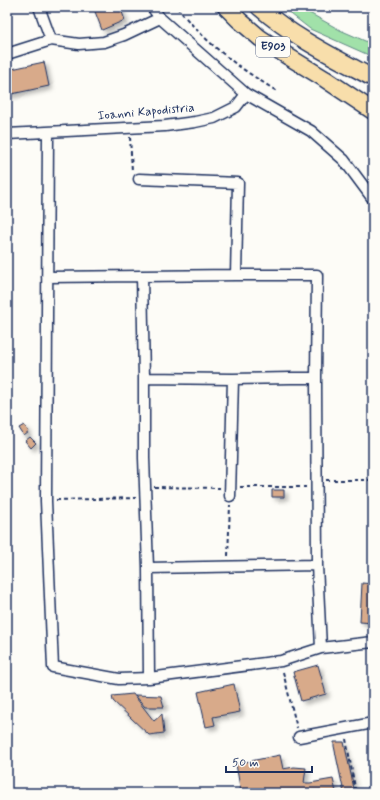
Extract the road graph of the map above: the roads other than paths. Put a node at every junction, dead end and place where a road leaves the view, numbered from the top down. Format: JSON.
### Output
{"nodes":[{"id":1,"x":39,"y":7,"type":"edge"},
{"id":2,"x":152,"y":7,"type":"edge"},
{"id":3,"x":226,"y":7,"type":"edge"},
{"id":4,"x":259,"y":7,"type":"edge"},
{"id":5,"x":160,"y":18,"type":"junction"},
{"id":6,"x":51,"y":40,"type":"junction"},
{"id":7,"x":7,"y":54,"type":"edge"},
{"id":8,"x":373,"y":78,"type":"edge"},
{"id":9,"x":325,"y":79,"type":"junction"},
{"id":10,"x":246,"y":94,"type":"junction"},
{"id":11,"x":373,"y":111,"type":"edge"},
{"id":12,"x":373,"y":118,"type":"edge"},
{"id":13,"x":48,"y":133,"type":"junction"},
{"id":14,"x":7,"y":134,"type":"edge"},
{"id":15,"x":139,"y":179,"type":"road end"},
{"id":16,"x":373,"y":199,"type":"edge"},
{"id":17,"x":236,"y":275,"type":"junction"},
{"id":18,"x":142,"y":276,"type":"junction"},
{"id":19,"x":47,"y":277,"type":"junction"},
{"id":20,"x":144,"y":378,"type":"junction"},
{"id":21,"x":316,"y":378,"type":"junction"},
{"id":22,"x":233,"y":379,"type":"junction"},
{"id":23,"x":231,"y":492,"type":"road end"},
{"id":24,"x":317,"y":565,"type":"junction"},
{"id":25,"x":148,"y":568,"type":"junction"},
{"id":26,"x":373,"y":642,"type":"edge"},
{"id":27,"x":321,"y":648,"type":"junction"},
{"id":28,"x":149,"y":678,"type":"junction"},
{"id":29,"x":373,"y":723,"type":"edge"},
{"id":30,"x":299,"y":736,"type":"road end"}],
"edges":[{"from":1,"to":6,"type":"street"},
{"from":2,"to":5,"type":"street"},
{"from":3,"to":9,"type":"main road","number":"E903"},
{"from":4,"to":8,"type":"main road","number":"E903"},
{"from":5,"to":6,"type":"street"},
{"from":5,"to":10,"type":"street"},
{"from":6,"to":7,"type":"street"},
{"from":9,"to":11,"type":"main road","number":"E903"},
{"from":9,"to":12,"type":"main road"},
{"from":10,"to":13,"type":"street","name":"Ioanni Kapodistria"},
{"from":10,"to":16,"type":"street"},
{"from":13,"to":14,"type":"street","name":"Ioanni Kapodistria"},
{"from":13,"to":19,"type":"street"},
{"from":15,"to":17,"type":"street"},
{"from":17,"to":18,"type":"street"},
{"from":17,"to":21,"type":"street"},
{"from":18,"to":19,"type":"street"},
{"from":18,"to":20,"type":"street"},
{"from":19,"to":28,"type":"street"},
{"from":20,"to":22,"type":"street"},
{"from":20,"to":25,"type":"street"},
{"from":21,"to":22,"type":"street"},
{"from":21,"to":24,"type":"street"},
{"from":22,"to":23,"type":"street"},
{"from":24,"to":25,"type":"street"},
{"from":24,"to":27,"type":"street"},
{"from":25,"to":28,"type":"street"},
{"from":26,"to":27,"type":"street"},
{"from":27,"to":28,"type":"street"},
{"from":29,"to":30,"type":"street"}]}
